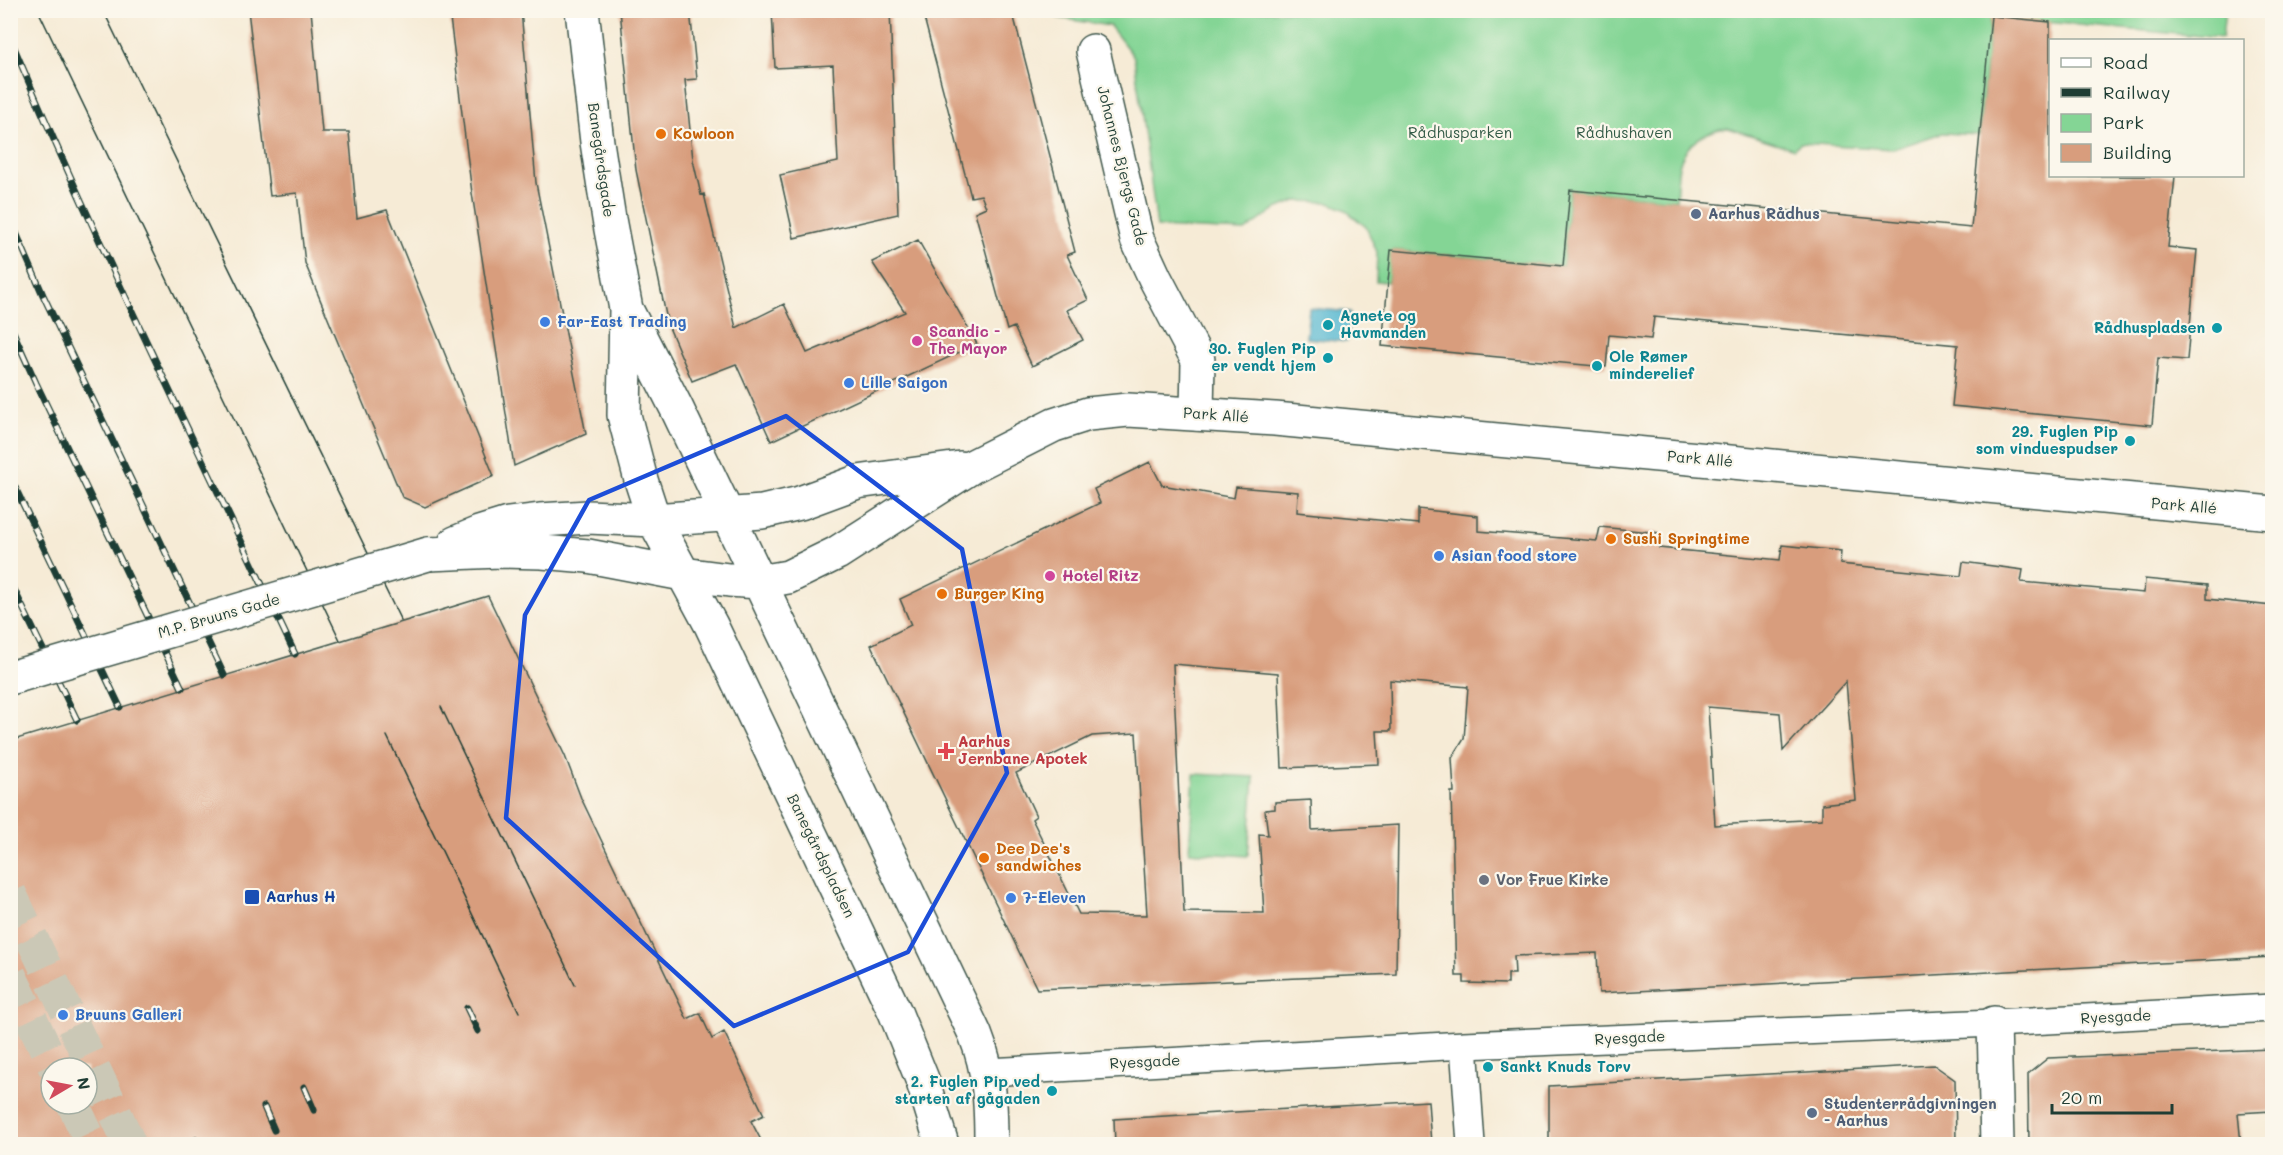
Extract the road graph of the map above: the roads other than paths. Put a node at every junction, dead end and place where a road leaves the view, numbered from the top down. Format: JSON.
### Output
{"nodes":[{"id":1,"x":582,"y":10,"type":"edge"},
{"id":2,"x":1093,"y":51,"type":"dead end"},
{"id":3,"x":626,"y":309,"type":"junction"},
{"id":4,"x":1197,"y":414,"type":"junction"},
{"id":5,"x":971,"y":466,"type":"junction"},
{"id":6,"x":2272,"y":513,"type":"edge"},
{"id":7,"x":727,"y":516,"type":"junction"},
{"id":8,"x":654,"y":520,"type":"junction"},
{"id":9,"x":428,"y":554,"type":"junction"},
{"id":10,"x":683,"y":574,"type":"junction"},
{"id":11,"x":759,"y":582,"type":"junction"},
{"id":12,"x":10,"y":678,"type":"edge"},
{"id":13,"x":2272,"y":1008,"type":"edge"},
{"id":14,"x":1994,"y":1023,"type":"junction"},
{"id":15,"x":1464,"y":1045,"type":"junction"},
{"id":16,"x":988,"y":1072,"type":"junction"},
{"id":17,"x":942,"y":1144,"type":"edge"},
{"id":18,"x":991,"y":1144,"type":"edge"},
{"id":19,"x":1471,"y":1144,"type":"edge"},
{"id":20,"x":1997,"y":1144,"type":"edge"}],
"edges":[{"from":1,"to":3,"type":"street","name":"Banegårdsgade"},
{"from":2,"to":4,"type":"street","name":"Johannes Bjergs Gade"},
{"from":3,"to":7,"type":"street","name":"Banegårdsgade"},
{"from":3,"to":8,"type":"street","name":"Banegårdsgade"},
{"from":4,"to":5,"type":"street","name":"Park Allé"},
{"from":4,"to":6,"type":"street","name":"Park Allé"},
{"from":5,"to":7,"type":"street"},
{"from":5,"to":11,"type":"street"},
{"from":7,"to":8,"type":"street"},
{"from":7,"to":11,"type":"street"},
{"from":8,"to":9,"type":"street"},
{"from":8,"to":10,"type":"street","name":"Banegårdspladsen"},
{"from":9,"to":10,"type":"street"},
{"from":9,"to":12,"type":"street","name":"M.P. Bruuns Gade","bridge":true},
{"from":10,"to":11,"type":"street"},
{"from":10,"to":17,"type":"street","name":"Banegårdspladsen"},
{"from":11,"to":16,"type":"street"},
{"from":13,"to":14,"type":"street","name":"Ryesgade"},
{"from":14,"to":15,"type":"street","name":"Ryesgade"},
{"from":14,"to":20,"type":"street"},
{"from":15,"to":16,"type":"street","name":"Ryesgade"},
{"from":15,"to":19,"type":"street"},
{"from":16,"to":18,"type":"street"}]}
